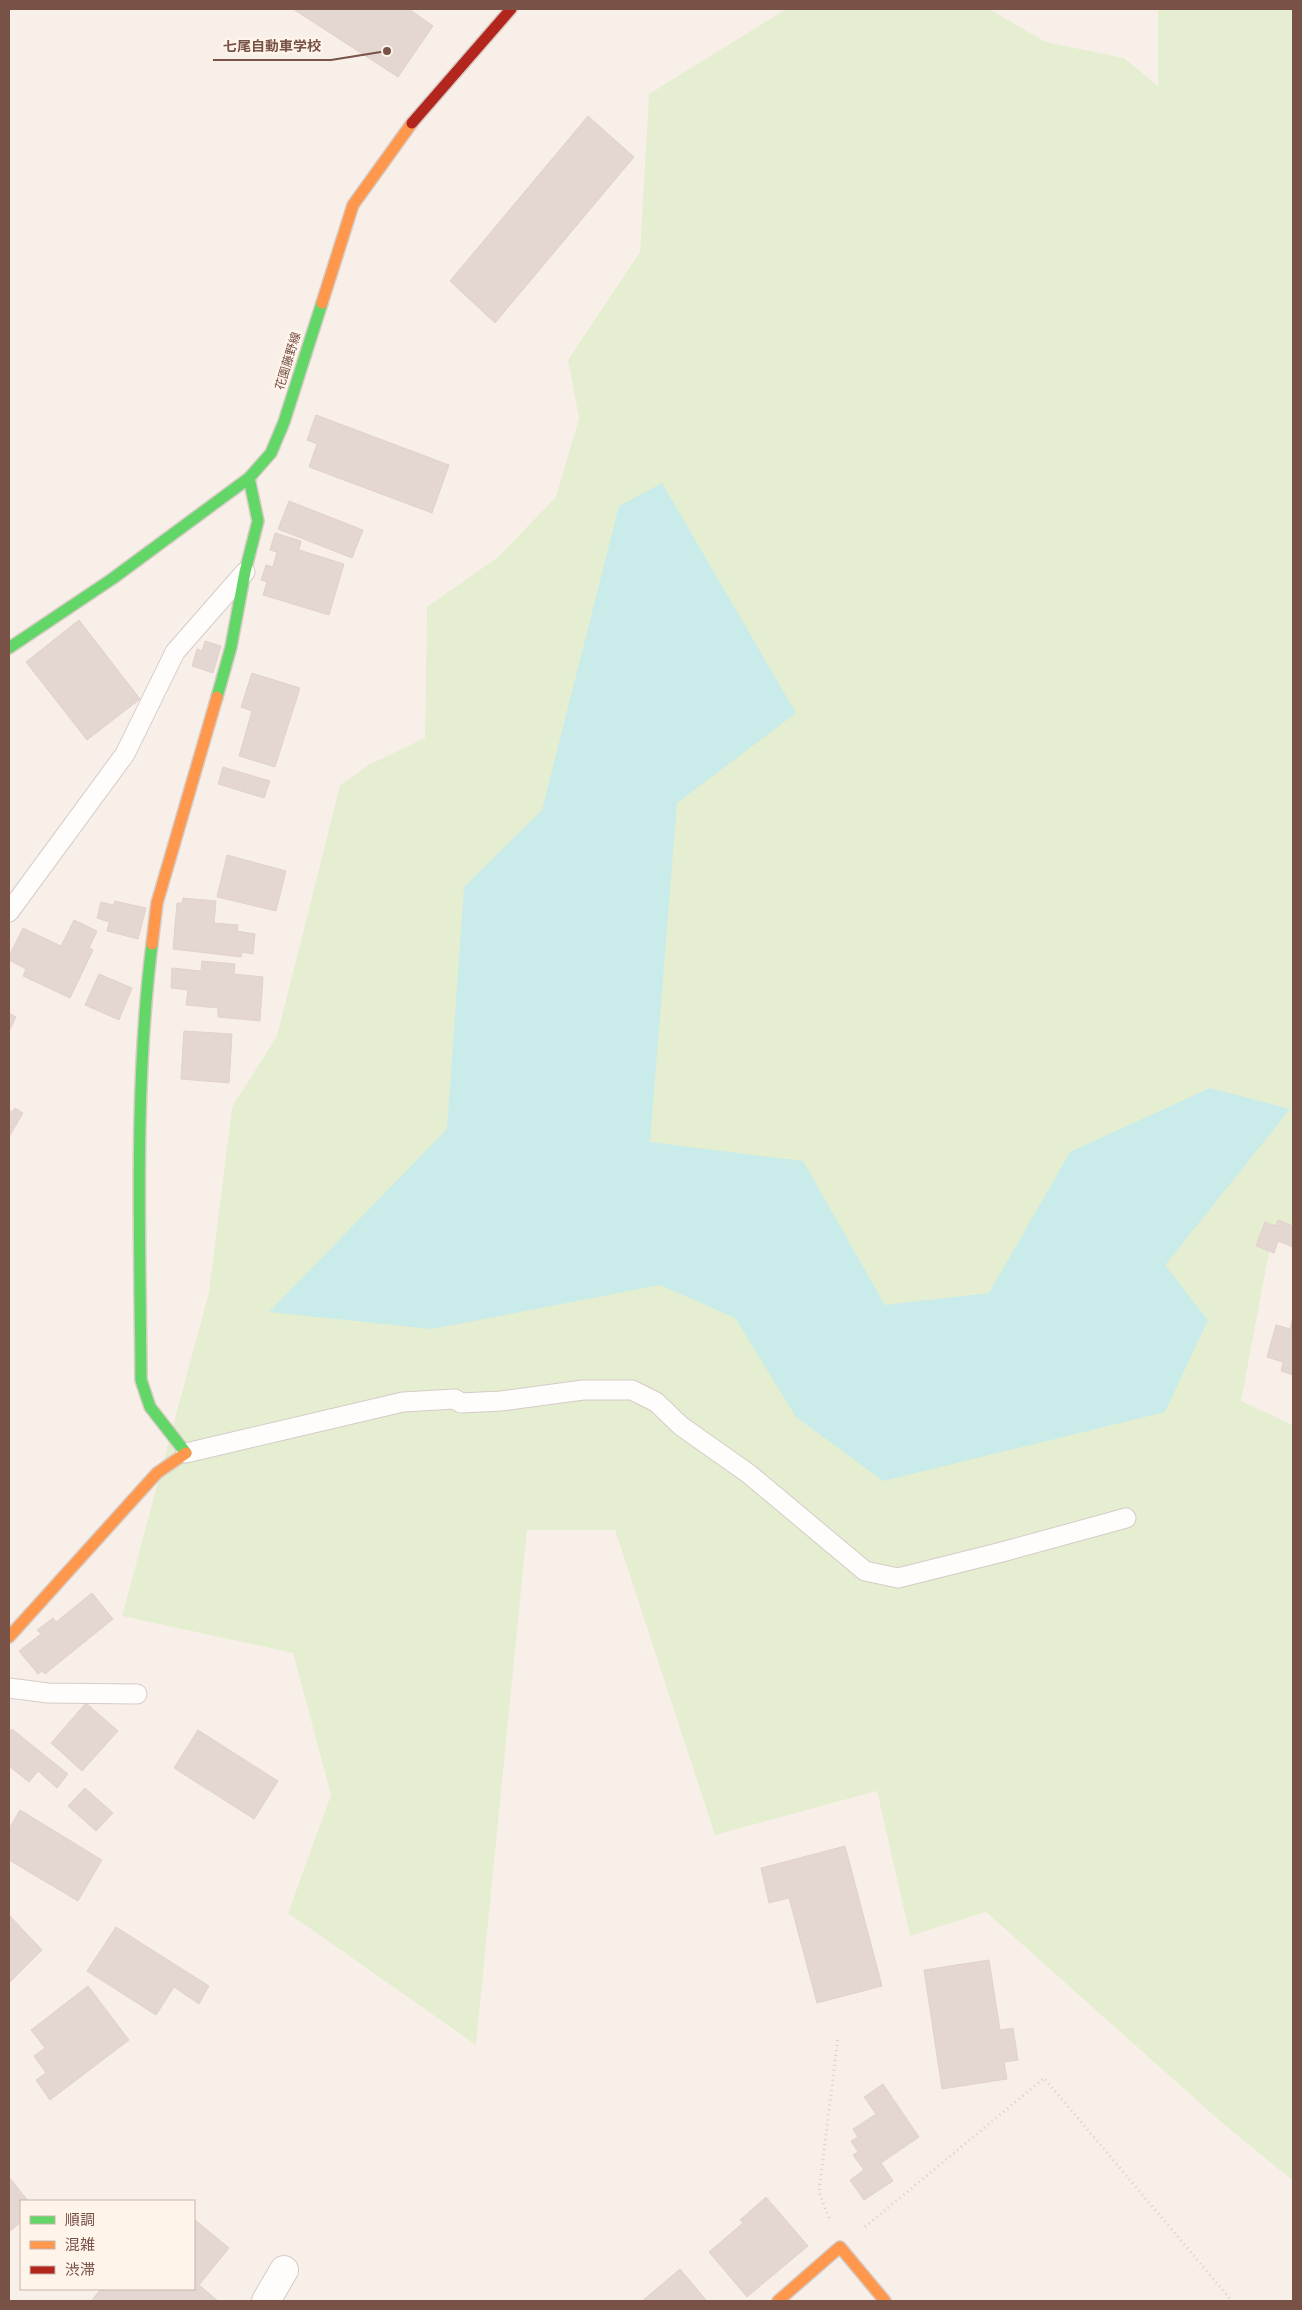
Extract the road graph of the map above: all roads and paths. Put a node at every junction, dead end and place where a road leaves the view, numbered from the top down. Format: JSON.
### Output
{"nodes":[{"id":1,"x":511,"y":9,"type":"edge"},
{"id":2,"x":250,"y":478,"type":"junction"},
{"id":3,"x":245,"y":572,"type":"junction"},
{"id":4,"x":9,"y":648,"type":"edge"},
{"id":5,"x":9,"y":912,"type":"edge"},
{"id":6,"x":186,"y":1453,"type":"junction"},
{"id":7,"x":1126,"y":1518,"type":"dead end"},
{"id":8,"x":9,"y":1637,"type":"edge"},
{"id":9,"x":9,"y":1688,"type":"edge"},
{"id":10,"x":136,"y":1694,"type":"dead end"},
{"id":11,"x":838,"y":2037,"type":"dead end"},
{"id":12,"x":840,"y":2248,"type":"junction"},
{"id":13,"x":284,"y":2270,"type":"dead end"},
{"id":14,"x":266,"y":2301,"type":"edge"},
{"id":15,"x":778,"y":2301,"type":"edge"},
{"id":16,"x":885,"y":2301,"type":"edge"},
{"id":17,"x":1232,"y":2301,"type":"edge"}],
"edges":[{"from":1,"to":2,"type":"street","name":"花園藤野線"},
{"from":2,"to":3,"type":"street"},
{"from":2,"to":4,"type":"street","name":"花園藤野線"},
{"from":3,"to":5,"type":"lane"},
{"from":3,"to":6,"type":"street"},
{"from":6,"to":7,"type":"lane"},
{"from":6,"to":8,"type":"street"},
{"from":9,"to":10,"type":"lane"},
{"from":11,"to":12,"type":"path"},
{"from":12,"to":15,"type":"street"},
{"from":12,"to":16,"type":"street"},
{"from":12,"to":17,"type":"path"},
{"from":13,"to":14,"type":"street"}]}
